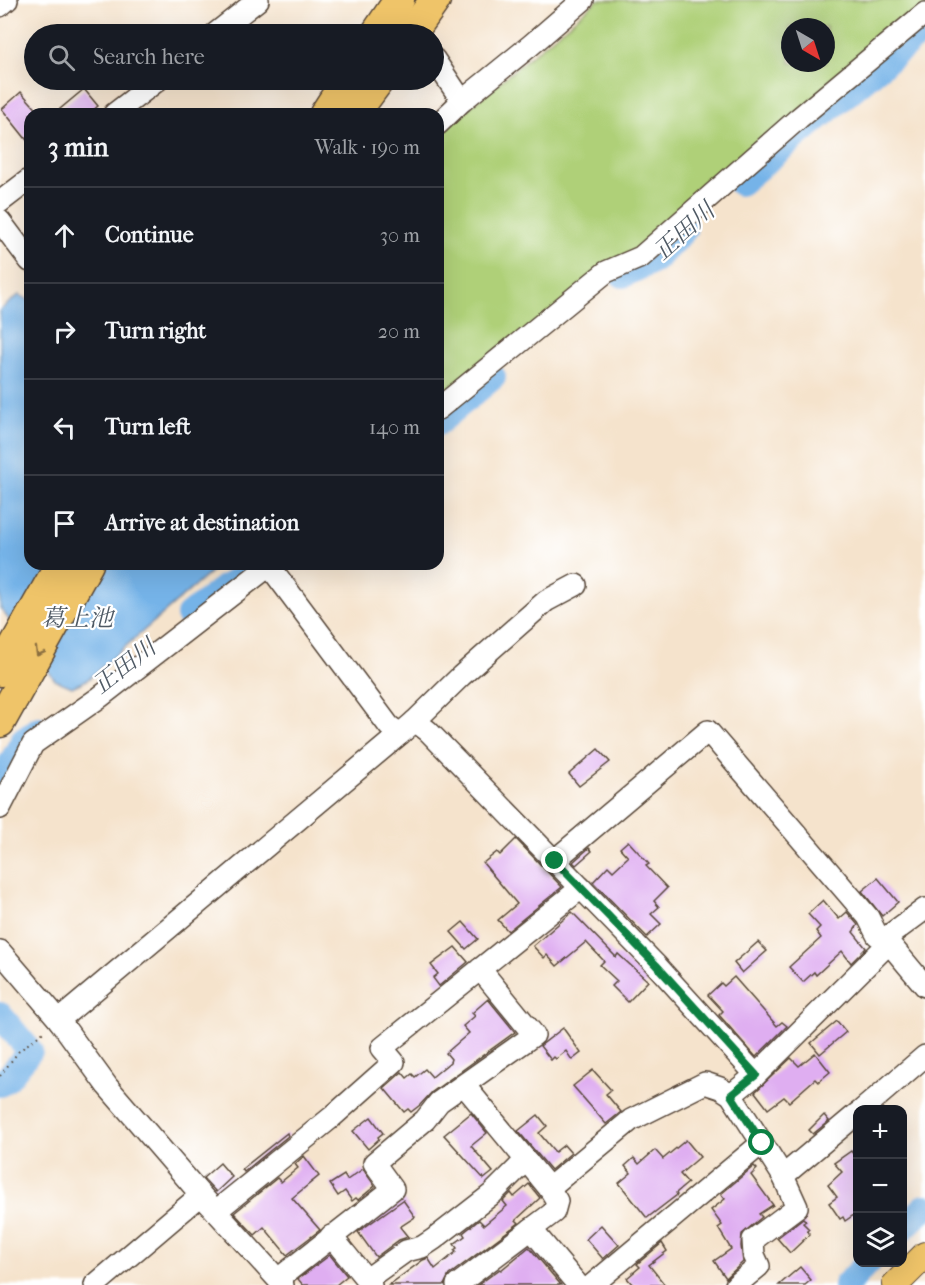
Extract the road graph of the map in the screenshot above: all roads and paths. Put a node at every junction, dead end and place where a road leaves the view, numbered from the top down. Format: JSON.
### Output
{"nodes":[{"id":1,"x":7,"y":0,"type":"edge"},
{"id":2,"x":258,"y":0,"type":"edge"},
{"id":3,"x":374,"y":0,"type":"edge"},
{"id":4,"x":399,"y":0,"type":"edge"},
{"id":5,"x":424,"y":0,"type":"edge"},
{"id":6,"x":435,"y":0,"type":"edge"},
{"id":7,"x":584,"y":0,"type":"edge"},
{"id":8,"x":0,"y":6,"type":"edge"},
{"id":9,"x":925,"y":13,"type":"edge"},
{"id":10,"x":228,"y":24,"type":"edge"},
{"id":11,"x":362,"y":24,"type":"edge"},
{"id":12,"x":383,"y":24,"type":"edge"},
{"id":13,"x":408,"y":24,"type":"edge"},
{"id":14,"x":418,"y":24,"type":"edge"},
{"id":15,"x":444,"y":74,"type":"edge"},
{"id":16,"x":145,"y":90,"type":"edge"},
{"id":17,"x":329,"y":90,"type":"edge"},
{"id":18,"x":341,"y":90,"type":"edge"},
{"id":19,"x":366,"y":90,"type":"edge"},
{"id":20,"x":371,"y":90,"type":"edge"},
{"id":21,"x":462,"y":100,"type":"junction"},
{"id":22,"x":122,"y":108,"type":"edge"},
{"id":23,"x":320,"y":108,"type":"edge"},
{"id":24,"x":329,"y":108,"type":"edge"},
{"id":25,"x":356,"y":108,"type":"edge"},
{"id":26,"x":357,"y":108,"type":"edge"},
{"id":27,"x":444,"y":118,"type":"edge"},
{"id":28,"x":24,"y":184,"type":"edge"},
{"id":29,"x":0,"y":202,"type":"edge"},
{"id":30,"x":0,"y":221,"type":"edge"},
{"id":31,"x":24,"y":253,"type":"edge"},
{"id":32,"x":444,"y":403,"type":"edge"},
{"id":33,"x":58,"y":570,"type":"edge"},
{"id":34,"x":85,"y":570,"type":"edge"},
{"id":35,"x":264,"y":570,"type":"edge"},
{"id":36,"x":273,"y":570,"type":"edge"},
{"id":37,"x":576,"y":585,"type":"dead end"},
{"id":38,"x":0,"y":671,"type":"edge"},
{"id":39,"x":7,"y":710,"type":"edge"},
{"id":40,"x":408,"y":728,"type":"junction"},
{"id":41,"x":0,"y":808,"type":"edge"},
{"id":42,"x":555,"y":861,"type":"junction"},
{"id":43,"x":580,"y":888,"type":"junction"},
{"id":44,"x":925,"y":909,"type":"edge"},
{"id":45,"x":886,"y":942,"type":"junction"},
{"id":46,"x":0,"y":951,"type":"edge"},
{"id":47,"x":480,"y":969,"type":"junction"},
{"id":48,"x":925,"y":986,"type":"edge"},
{"id":49,"x":59,"y":1020,"type":"junction"},
{"id":50,"x":925,"y":1056,"type":"edge"},
{"id":51,"x":756,"y":1075,"type":"junction"},
{"id":52,"x":0,"y":1076,"type":"edge"},
{"id":53,"x":464,"y":1085,"type":"junction"},
{"id":54,"x":731,"y":1095,"type":"junction"},
{"id":55,"x":868,"y":1105,"type":"edge"},
{"id":56,"x":853,"y":1117,"type":"edge"},
{"id":57,"x":762,"y":1143,"type":"junction"},
{"id":58,"x":525,"y":1161,"type":"junction"},
{"id":59,"x":783,"y":1176,"type":"junction"},
{"id":60,"x":549,"y":1188,"type":"junction"},
{"id":61,"x":201,"y":1195,"type":"junction"},
{"id":62,"x":216,"y":1211,"type":"junction"},
{"id":63,"x":531,"y":1229,"type":"junction"},
{"id":64,"x":331,"y":1236,"type":"junction"},
{"id":65,"x":925,"y":1256,"type":"edge"},
{"id":66,"x":280,"y":1282,"type":"edge"},
{"id":67,"x":369,"y":1282,"type":"edge"},
{"id":68,"x":94,"y":1285,"type":"edge"},
{"id":69,"x":457,"y":1285,"type":"edge"},
{"id":70,"x":578,"y":1285,"type":"edge"},
{"id":71,"x":592,"y":1285,"type":"edge"},
{"id":72,"x":736,"y":1285,"type":"edge"},
{"id":73,"x":895,"y":1285,"type":"edge"}],
"edges":[{"from":1,"to":8,"type":"street"},
{"from":2,"to":10,"type":"street"},
{"from":3,"to":11,"type":"highway"},
{"from":4,"to":12,"type":"highway"},
{"from":5,"to":13,"type":"highway"},
{"from":6,"to":14,"type":"highway"},
{"from":7,"to":21,"type":"street"},
{"from":9,"to":32,"type":"street"},
{"from":15,"to":21,"type":"street"},
{"from":16,"to":22,"type":"street"},
{"from":17,"to":23,"type":"highway"},
{"from":18,"to":24,"type":"highway"},
{"from":19,"to":25,"type":"highway"},
{"from":20,"to":26,"type":"highway"},
{"from":21,"to":27,"type":"street"},
{"from":28,"to":29,"type":"street"},
{"from":30,"to":31,"type":"street"},
{"from":33,"to":38,"type":"highway"},
{"from":34,"to":39,"type":"highway","one_way":true},
{"from":35,"to":41,"type":"street"},
{"from":36,"to":40,"type":"street"},
{"from":37,"to":40,"type":"street"},
{"from":40,"to":42,"type":"street"},
{"from":40,"to":49,"type":"street"},
{"from":42,"to":43,"type":"street"},
{"from":42,"to":45,"type":"street"},
{"from":43,"to":47,"type":"street"},
{"from":43,"to":51,"type":"street"},
{"from":44,"to":45,"type":"street"},
{"from":45,"to":48,"type":"street"},
{"from":45,"to":51,"type":"street"},
{"from":46,"to":49,"type":"street"},
{"from":47,"to":53,"type":"street"},
{"from":47,"to":62,"type":"street"},
{"from":49,"to":52,"type":"path"},
{"from":49,"to":61,"type":"street"},
{"from":50,"to":55,"type":"street"},
{"from":51,"to":54,"type":"street"},
{"from":53,"to":58,"type":"street"},
{"from":53,"to":64,"type":"street"},
{"from":54,"to":57,"type":"street"},
{"from":54,"to":60,"type":"street"},
{"from":56,"to":59,"type":"street"},
{"from":57,"to":59,"type":"street"},
{"from":57,"to":71,"type":"street"},
{"from":58,"to":60,"type":"street"},
{"from":58,"to":67,"type":"street"},
{"from":59,"to":72,"type":"street"},
{"from":60,"to":63,"type":"street"},
{"from":61,"to":62,"type":"street"},
{"from":61,"to":68,"type":"street"},
{"from":62,"to":66,"type":"street"},
{"from":63,"to":69,"type":"street"},
{"from":63,"to":70,"type":"street"},
{"from":64,"to":66,"type":"street"},
{"from":64,"to":67,"type":"street"},
{"from":65,"to":73,"type":"main road"}]}
